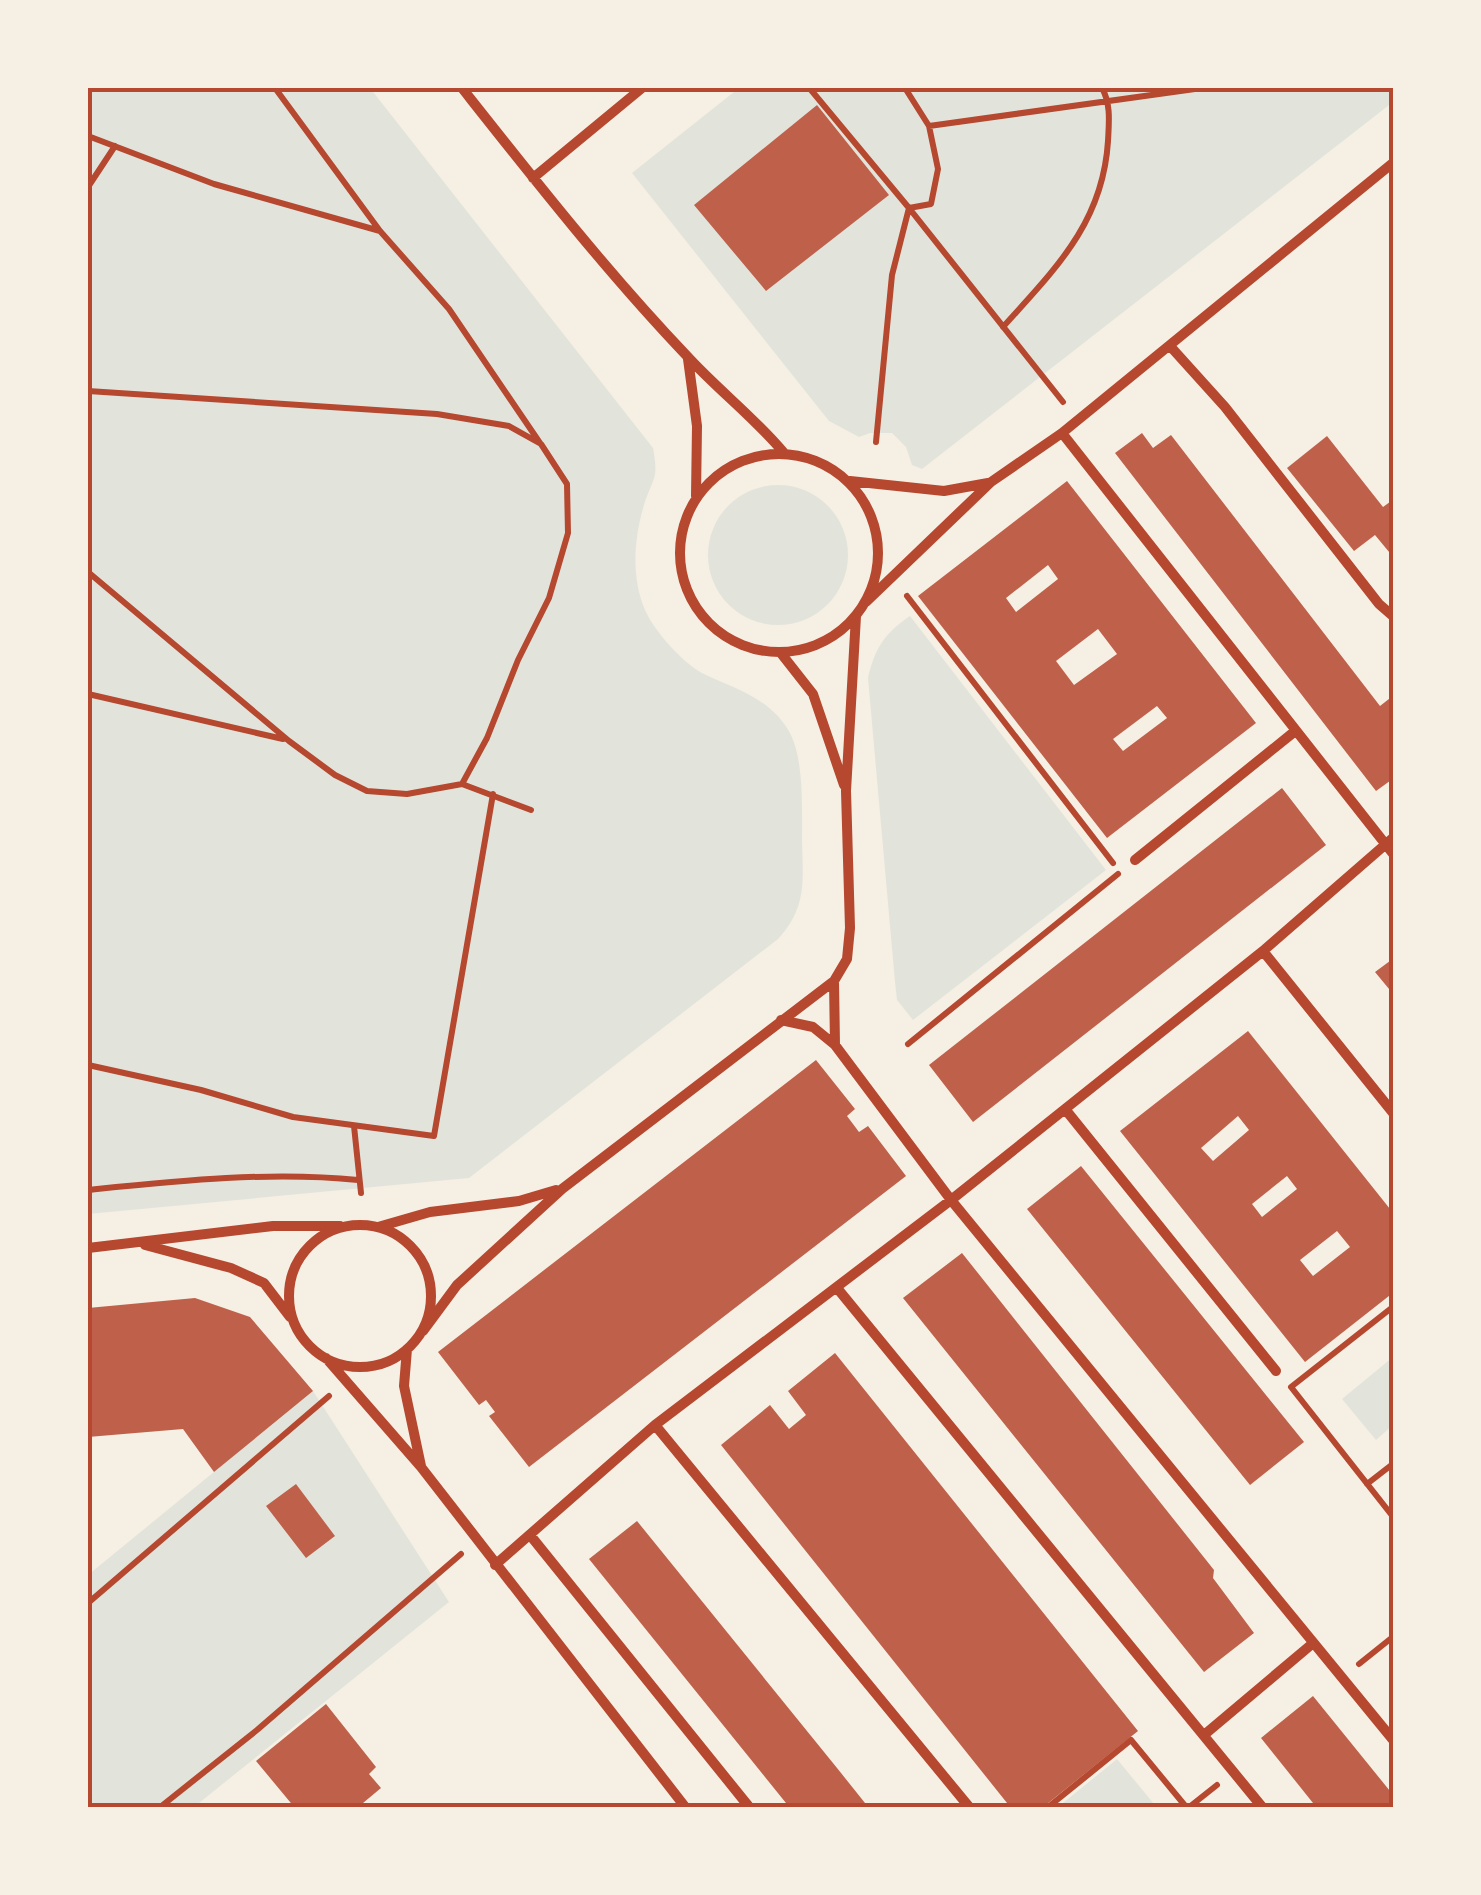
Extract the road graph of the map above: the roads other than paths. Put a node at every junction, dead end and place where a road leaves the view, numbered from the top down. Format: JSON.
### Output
{"nodes":[{"id":1,"x":462,"y":88,"type":"edge"},
{"id":2,"x":642,"y":88,"type":"edge"},
{"id":3,"x":1394,"y":162,"type":"edge"},
{"id":4,"x":533,"y":178,"type":"junction"},
{"id":5,"x":1170,"y":346,"type":"junction"},
{"id":6,"x":688,"y":358,"type":"junction"},
{"id":7,"x":1062,"y":433,"type":"junction"},
{"id":8,"x":784,"y":453,"type":"junction"},
{"id":9,"x":850,"y":480,"type":"junction"},
{"id":10,"x":991,"y":482,"type":"junction"},
{"id":11,"x":696,"y":496,"type":"junction"},
{"id":12,"x":866,"y":602,"type":"junction"},
{"id":13,"x":856,"y":616,"type":"junction"},
{"id":14,"x":1394,"y":617,"type":"edge"},
{"id":15,"x":780,"y":652,"type":"junction"},
{"id":16,"x":1294,"y":732,"type":"junction"},
{"id":17,"x":846,"y":791,"type":"junction"},
{"id":18,"x":1389,"y":841,"type":"edge"},
{"id":19,"x":1394,"y":855,"type":"edge"},
{"id":20,"x":1134,"y":860,"type":"dead end"},
{"id":21,"x":1263,"y":951,"type":"junction"},
{"id":22,"x":834,"y":982,"type":"junction"},
{"id":23,"x":781,"y":1020,"type":"junction"},
{"id":24,"x":836,"y":1045,"type":"junction"},
{"id":25,"x":1066,"y":1109,"type":"junction"},
{"id":26,"x":1394,"y":1114,"type":"edge"},
{"id":27,"x":562,"y":1189,"type":"junction"},
{"id":28,"x":952,"y":1200,"type":"junction"},
{"id":29,"x":344,"y":1226,"type":"junction"},
{"id":30,"x":378,"y":1227,"type":"junction"},
{"id":31,"x":139,"y":1244,"type":"junction"},
{"id":32,"x":88,"y":1248,"type":"edge"},
{"id":33,"x":836,"y":1288,"type":"junction"},
{"id":34,"x":294,"y":1321,"type":"junction"},
{"id":35,"x":423,"y":1331,"type":"junction"},
{"id":36,"x":407,"y":1349,"type":"junction"},
{"id":37,"x":326,"y":1358,"type":"junction"},
{"id":38,"x":1276,"y":1371,"type":"dead end"},
{"id":39,"x":656,"y":1426,"type":"junction"},
{"id":40,"x":421,"y":1467,"type":"junction"},
{"id":41,"x":530,"y":1534,"type":"junction"},
{"id":42,"x":495,"y":1565,"type":"junction"},
{"id":43,"x":1312,"y":1644,"type":"junction"},
{"id":44,"x":1204,"y":1735,"type":"junction"},
{"id":45,"x":1394,"y":1741,"type":"edge"},
{"id":46,"x":686,"y":1808,"type":"edge"},
{"id":47,"x":750,"y":1808,"type":"edge"},
{"id":48,"x":970,"y":1808,"type":"edge"},
{"id":49,"x":1263,"y":1808,"type":"edge"}],
"edges":[{"from":1,"to":4,"type":"street"},
{"from":2,"to":4,"type":"street"},
{"from":3,"to":5,"type":"street"},
{"from":4,"to":6,"type":"street"},
{"from":5,"to":7,"type":"street"},
{"from":5,"to":14,"type":"street"},
{"from":6,"to":8,"type":"street"},
{"from":6,"to":11,"type":"street"},
{"from":7,"to":10,"type":"street"},
{"from":7,"to":16,"type":"street"},
{"from":8,"to":9,"type":"street"},
{"from":8,"to":11,"type":"street"},
{"from":9,"to":10,"type":"street"},
{"from":9,"to":12,"type":"street"},
{"from":10,"to":12,"type":"street"},
{"from":11,"to":15,"type":"street"},
{"from":12,"to":13,"type":"street"},
{"from":13,"to":15,"type":"street"},
{"from":13,"to":17,"type":"street"},
{"from":15,"to":17,"type":"street"},
{"from":16,"to":18,"type":"street"},
{"from":16,"to":20,"type":"street"},
{"from":17,"to":22,"type":"street"},
{"from":18,"to":19,"type":"street"},
{"from":18,"to":21,"type":"street"},
{"from":21,"to":25,"type":"street"},
{"from":21,"to":26,"type":"street"},
{"from":22,"to":23,"type":"street"},
{"from":22,"to":24,"type":"street"},
{"from":23,"to":24,"type":"street"},
{"from":23,"to":27,"type":"street"},
{"from":24,"to":28,"type":"street"},
{"from":25,"to":28,"type":"street"},
{"from":25,"to":38,"type":"street"},
{"from":27,"to":30,"type":"street"},
{"from":27,"to":35,"type":"street"},
{"from":28,"to":33,"type":"street"},
{"from":28,"to":43,"type":"street"},
{"from":29,"to":30,"type":"street"},
{"from":29,"to":31,"type":"street"},
{"from":29,"to":34,"type":"street"},
{"from":30,"to":35,"type":"street"},
{"from":31,"to":32,"type":"street"},
{"from":31,"to":34,"type":"street"},
{"from":33,"to":39,"type":"street"},
{"from":33,"to":44,"type":"street"},
{"from":34,"to":37,"type":"street"},
{"from":35,"to":36,"type":"street"},
{"from":36,"to":37,"type":"street"},
{"from":36,"to":40,"type":"street"},
{"from":37,"to":40,"type":"street"},
{"from":39,"to":41,"type":"street"},
{"from":39,"to":48,"type":"street"},
{"from":40,"to":42,"type":"street"},
{"from":41,"to":42,"type":"street"},
{"from":41,"to":47,"type":"street"},
{"from":42,"to":46,"type":"street"},
{"from":43,"to":44,"type":"street"},
{"from":43,"to":45,"type":"street"},
{"from":44,"to":49,"type":"street"}]}
